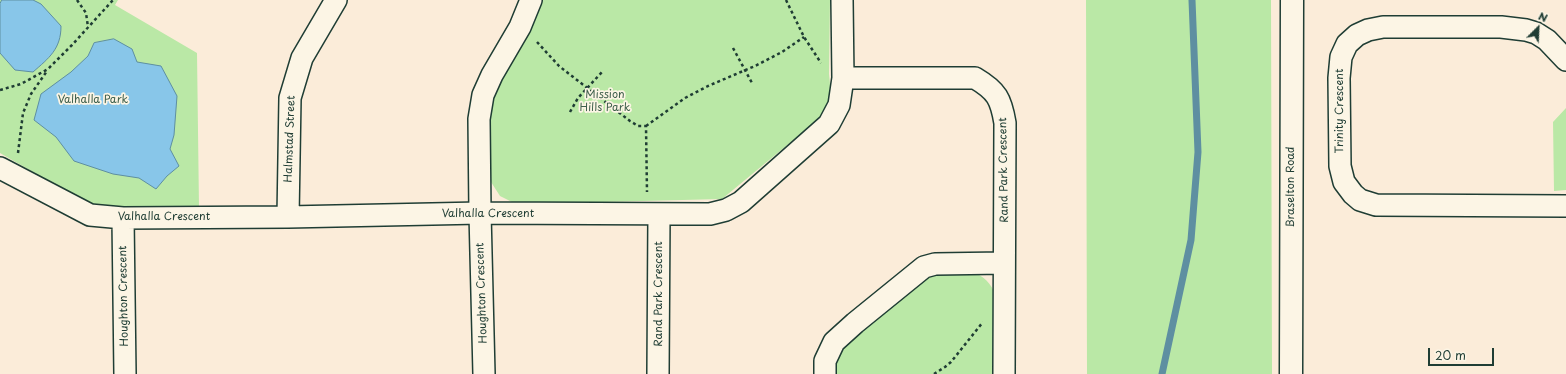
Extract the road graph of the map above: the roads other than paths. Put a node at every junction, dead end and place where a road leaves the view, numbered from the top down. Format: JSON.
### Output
{"nodes":[{"id":1,"x":336,"y":0,"type":"edge"},
{"id":2,"x":531,"y":0,"type":"edge"},
{"id":3,"x":842,"y":0,"type":"edge"},
{"id":4,"x":1292,"y":0,"type":"edge"},
{"id":5,"x":1566,"y":60,"type":"edge"},
{"id":6,"x":842,"y":78,"type":"junction"},
{"id":7,"x":3,"y":177,"type":"edge"},
{"id":8,"x":1566,"y":206,"type":"edge"},
{"id":9,"x":480,"y":213,"type":"junction"},
{"id":10,"x":654,"y":214,"type":"junction"},
{"id":11,"x":288,"y":217,"type":"junction"},
{"id":12,"x":123,"y":218,"type":"junction"},
{"id":13,"x":1004,"y":263,"type":"junction"},
{"id":14,"x":125,"y":374,"type":"edge"},
{"id":15,"x":484,"y":374,"type":"edge"},
{"id":16,"x":658,"y":374,"type":"edge"},
{"id":17,"x":825,"y":374,"type":"edge"},
{"id":18,"x":1004,"y":374,"type":"edge"},
{"id":19,"x":1291,"y":374,"type":"edge"}],
"edges":[{"from":1,"to":11,"type":"street","name":"Halmstad Street"},
{"from":2,"to":9,"type":"street","name":"Houghton Crescent"},
{"from":3,"to":6,"type":"street","name":"Valhalla Crescent"},
{"from":4,"to":19,"type":"street","name":"Braselton Road"},
{"from":5,"to":8,"type":"street","name":"Trinity Crescent"},
{"from":6,"to":10,"type":"street","name":"Valhalla Crescent"},
{"from":6,"to":13,"type":"street","name":"Rand Park Crescent"},
{"from":7,"to":12,"type":"street","name":"Valhalla Crescent"},
{"from":9,"to":10,"type":"street","name":"Valhalla Crescent"},
{"from":9,"to":11,"type":"street","name":"Valhalla Crescent"},
{"from":9,"to":15,"type":"street","name":"Houghton Crescent"},
{"from":10,"to":16,"type":"street","name":"Rand Park Crescent"},
{"from":11,"to":12,"type":"street","name":"Valhalla Crescent"},
{"from":12,"to":14,"type":"street","name":"Houghton Crescent"},
{"from":13,"to":17,"type":"street"},
{"from":13,"to":18,"type":"street","name":"Rand Park Crescent"}]}
